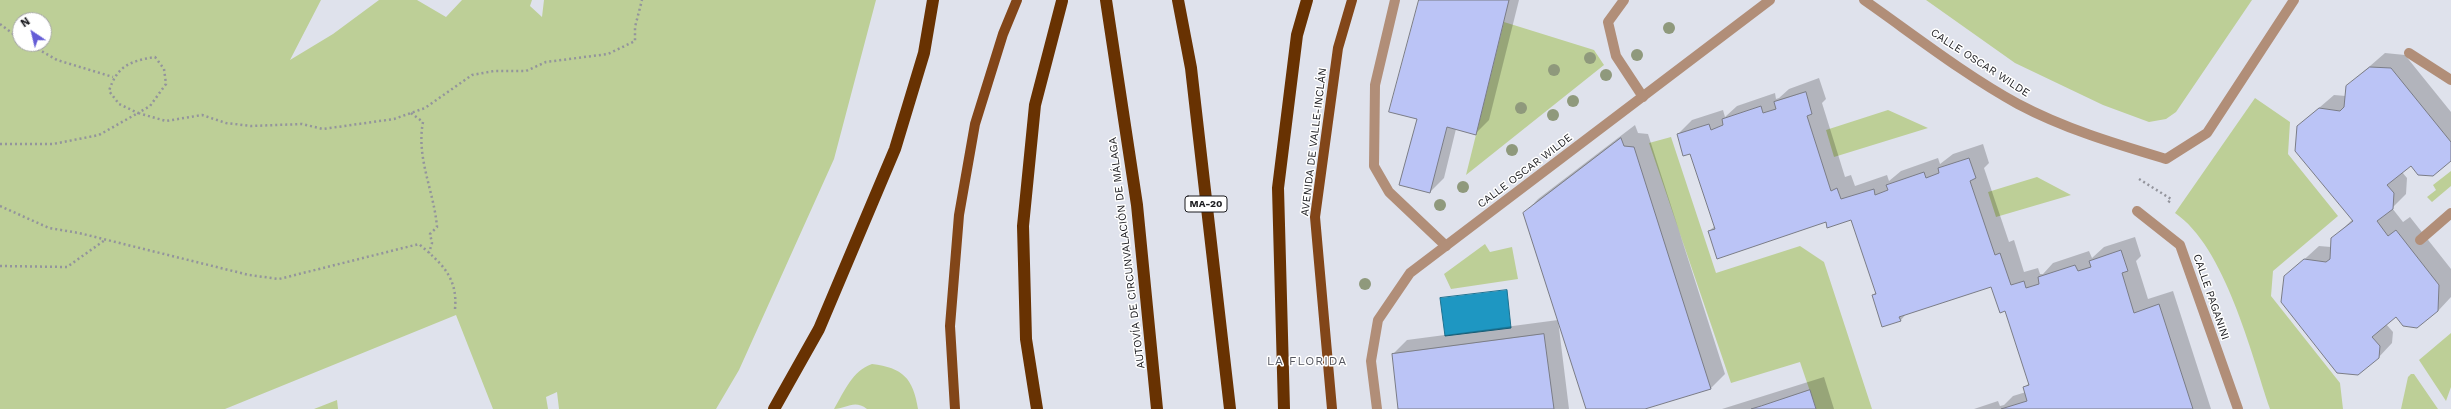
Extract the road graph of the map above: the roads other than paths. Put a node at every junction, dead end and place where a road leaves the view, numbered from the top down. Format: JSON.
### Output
{"nodes":[{"id":1,"x":933,"y":0,"type":"edge"},
{"id":2,"x":1017,"y":0,"type":"edge"},
{"id":3,"x":1178,"y":0,"type":"edge"},
{"id":4,"x":1306,"y":0,"type":"edge"},
{"id":5,"x":1352,"y":0,"type":"edge"},
{"id":6,"x":1395,"y":0,"type":"edge"},
{"id":7,"x":1624,"y":0,"type":"edge"},
{"id":8,"x":1770,"y":0,"type":"edge"},
{"id":9,"x":1864,"y":0,"type":"edge"},
{"id":10,"x":2294,"y":0,"type":"edge"},
{"id":11,"x":1062,"y":1,"type":"dead end"},
{"id":12,"x":1107,"y":3,"type":"edge"},
{"id":13,"x":2409,"y":53,"type":"dead end"},
{"id":14,"x":2451,"y":80,"type":"edge"},
{"id":15,"x":1643,"y":97,"type":"junction"},
{"id":16,"x":2137,"y":211,"type":"dead end"},
{"id":17,"x":2451,"y":213,"type":"edge"},
{"id":18,"x":2420,"y":240,"type":"dead end"},
{"id":19,"x":1446,"y":246,"type":"junction"},
{"id":20,"x":774,"y":409,"type":"edge"},
{"id":21,"x":954,"y":409,"type":"edge"},
{"id":22,"x":1037,"y":409,"type":"edge"},
{"id":23,"x":1157,"y":409,"type":"edge"},
{"id":24,"x":1230,"y":409,"type":"edge"},
{"id":25,"x":1284,"y":409,"type":"edge"},
{"id":26,"x":1332,"y":409,"type":"edge"},
{"id":27,"x":1377,"y":409,"type":"edge"},
{"id":28,"x":2238,"y":409,"type":"edge"}],
"edges":[{"from":1,"to":20,"type":"highway"},
{"from":2,"to":21,"type":"main road"},
{"from":3,"to":24,"type":"highway","number":"MA-20"},
{"from":4,"to":25,"type":"highway"},
{"from":5,"to":26,"type":"main road","name":"AVENIDA DE VALLE-INCLÁN"},
{"from":6,"to":19,"type":"street"},
{"from":7,"to":15,"type":"street"},
{"from":8,"to":15,"type":"street","name":"CALLE OSCAR WILDE"},
{"from":9,"to":10,"type":"street","name":"CALLE OSCAR WILDE"},
{"from":11,"to":22,"type":"highway"},
{"from":12,"to":23,"type":"highway","name":"AUTOVÍA DE CIRCUNVALACIÓN DE MÁLAGA"},
{"from":13,"to":14,"type":"street"},
{"from":15,"to":19,"type":"street","name":"CALLE OSCAR WILDE"},
{"from":16,"to":28,"type":"street","name":"CALLE PAGANINI"},
{"from":17,"to":18,"type":"street"},
{"from":19,"to":27,"type":"street","name":"CALLE OSCAR WILDE"}]}
